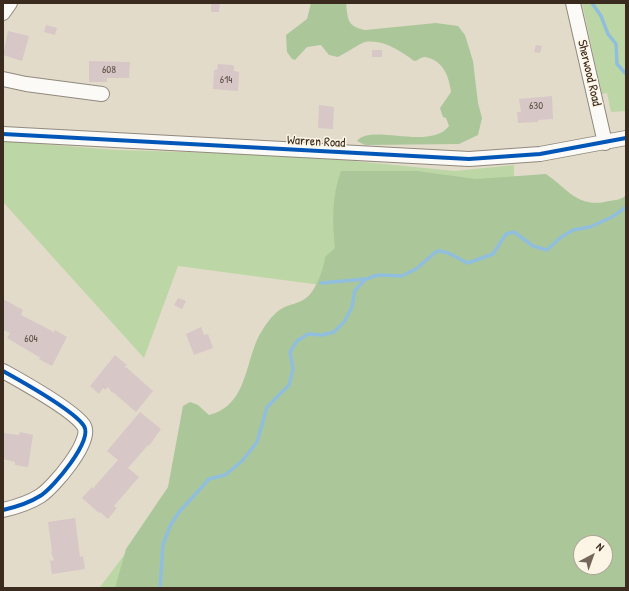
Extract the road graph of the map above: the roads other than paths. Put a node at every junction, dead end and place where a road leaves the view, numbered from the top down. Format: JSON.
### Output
{"nodes":[{"id":1,"x":10,"y":3,"type":"edge"},
{"id":2,"x":573,"y":3,"type":"edge"},
{"id":3,"x":3,"y":13,"type":"edge"},
{"id":4,"x":3,"y":79,"type":"edge"},
{"id":5,"x":102,"y":94,"type":"dead end"},
{"id":6,"x":3,"y":134,"type":"edge"},
{"id":7,"x":626,"y":138,"type":"edge"},
{"id":8,"x":605,"y":143,"type":"junction"},
{"id":9,"x":3,"y":371,"type":"edge"},
{"id":10,"x":3,"y":510,"type":"edge"}],
"edges":[{"from":1,"to":3,"type":"street"},
{"from":2,"to":8,"type":"street","name":"Sherwood Road"},
{"from":4,"to":5,"type":"street"},
{"from":6,"to":8,"type":"street","name":"Warren Road"},
{"from":7,"to":8,"type":"street","name":"Warren Road"},
{"from":9,"to":10,"type":"street"}]}
